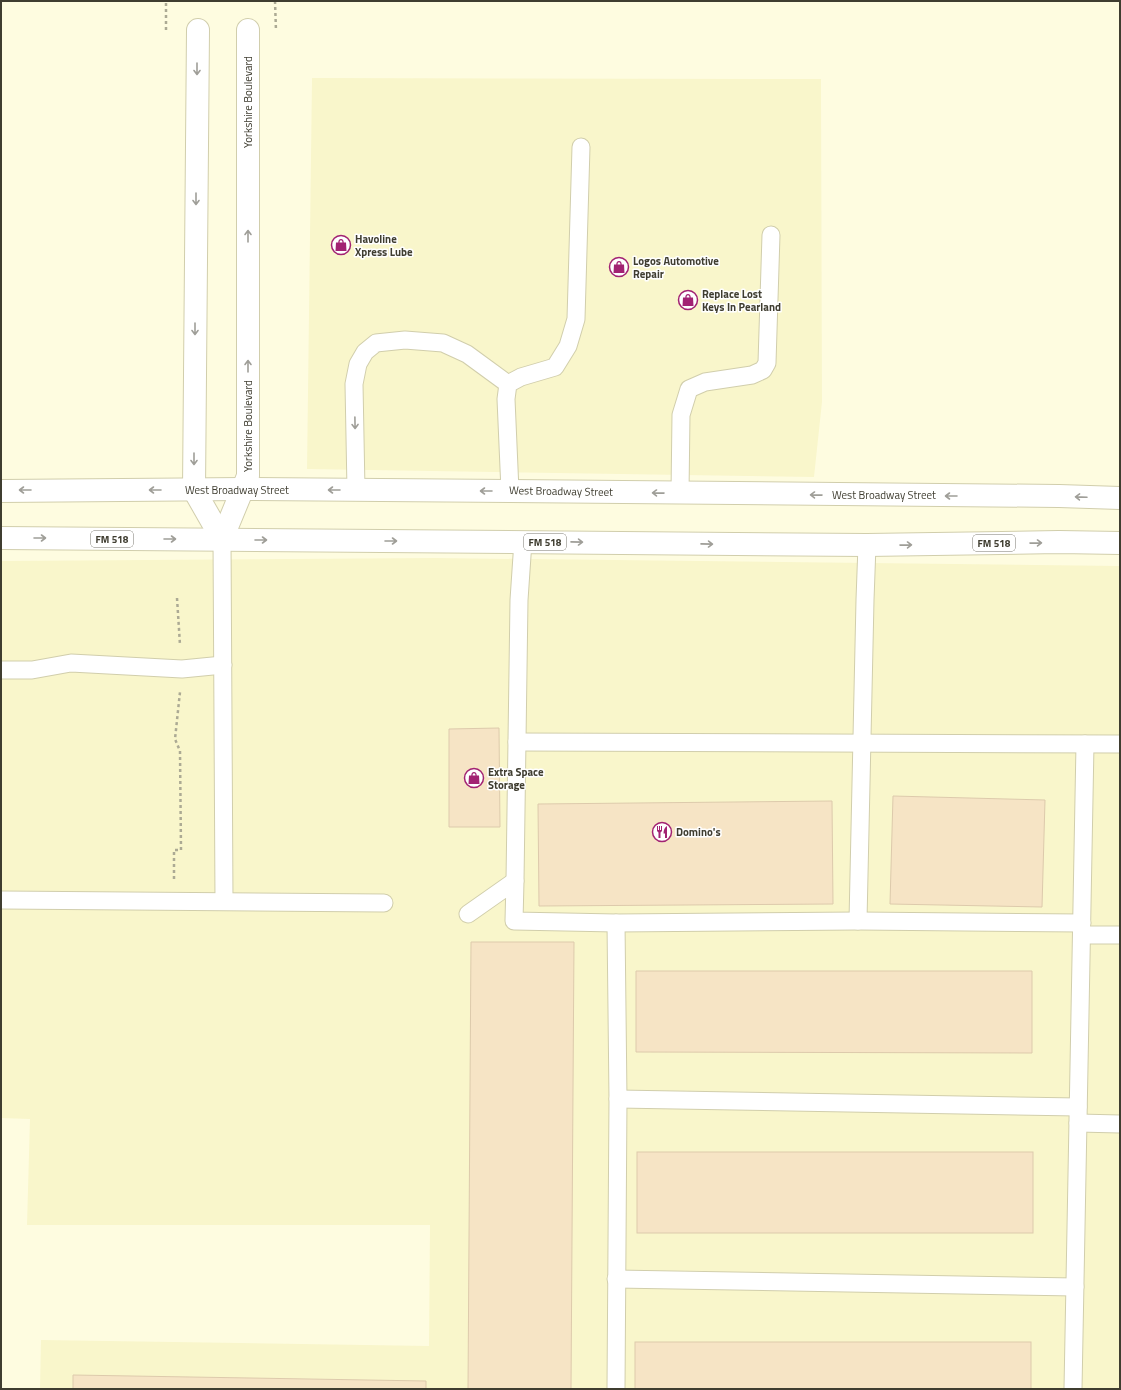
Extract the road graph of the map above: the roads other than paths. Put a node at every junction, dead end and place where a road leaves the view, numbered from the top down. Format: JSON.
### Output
{"nodes":[{"id":1,"x":198,"y":30,"type":"dead end"},
{"id":2,"x":248,"y":30,"type":"dead end"},
{"id":3,"x":581,"y":147,"type":"dead end"},
{"id":4,"x":771,"y":235,"type":"dead end"},
{"id":5,"x":508,"y":384,"type":"junction"},
{"id":6,"x":1,"y":490,"type":"edge"},
{"id":7,"x":194,"y":490,"type":"junction"},
{"id":8,"x":243,"y":490,"type":"junction"},
{"id":9,"x":356,"y":490,"type":"junction"},
{"id":10,"x":510,"y":491,"type":"junction"},
{"id":11,"x":680,"y":493,"type":"junction"},
{"id":12,"x":1120,"y":498,"type":"edge"},
{"id":13,"x":1,"y":538,"type":"edge"},
{"id":14,"x":222,"y":540,"type":"junction"},
{"id":15,"x":523,"y":541,"type":"junction"},
{"id":16,"x":1120,"y":543,"type":"edge"},
{"id":17,"x":867,"y":545,"type":"junction"},
{"id":18,"x":223,"y":665,"type":"junction"},
{"id":19,"x":1,"y":670,"type":"edge"},
{"id":20,"x":517,"y":742,"type":"junction"},
{"id":21,"x":862,"y":743,"type":"junction"},
{"id":22,"x":1085,"y":744,"type":"junction"},
{"id":23,"x":1120,"y":744,"type":"edge"},
{"id":24,"x":515,"y":881,"type":"junction"},
{"id":25,"x":1,"y":900,"type":"edge"},
{"id":26,"x":224,"y":902,"type":"junction"},
{"id":27,"x":384,"y":903,"type":"dead end"},
{"id":28,"x":468,"y":914,"type":"dead end"},
{"id":29,"x":858,"y":921,"type":"junction"},
{"id":30,"x":616,"y":923,"type":"junction"},
{"id":31,"x":1082,"y":929,"type":"junction"},
{"id":32,"x":1120,"y":935,"type":"edge"},
{"id":33,"x":618,"y":1099,"type":"junction"},
{"id":34,"x":1078,"y":1115,"type":"junction"},
{"id":35,"x":1120,"y":1124,"type":"edge"},
{"id":36,"x":616,"y":1279,"type":"junction"},
{"id":37,"x":1075,"y":1287,"type":"junction"},
{"id":38,"x":616,"y":1389,"type":"edge"},
{"id":39,"x":1073,"y":1389,"type":"edge"}],
"edges":[{"from":1,"to":7,"type":"main road","one_way":true},
{"from":8,"to":2,"type":"main road","name":"Yorkshire Boulevard","one_way":true},
{"from":3,"to":5,"type":"lane"},
{"from":4,"to":11,"type":"lane"},
{"from":5,"to":9,"type":"lane","one_way":true},
{"from":5,"to":10,"type":"lane"},
{"from":7,"to":6,"type":"main road","name":"West Broadway Street","one_way":true},
{"from":7,"to":8,"type":"main road","name":"West Broadway Street"},
{"from":7,"to":14,"type":"main road"},
{"from":9,"to":8,"type":"main road","name":"West Broadway Street","one_way":true},
{"from":8,"to":14,"type":"main road","name":"Yorkshire Boulevard"},
{"from":10,"to":9,"type":"main road","name":"West Broadway Street","one_way":true},
{"from":11,"to":10,"type":"main road","name":"West Broadway Street","one_way":true},
{"from":12,"to":11,"type":"main road","name":"West Broadway Street","one_way":true},
{"from":13,"to":14,"type":"main road","number":"FM 518","one_way":true},
{"from":14,"to":15,"type":"main road","number":"FM 518","one_way":true},
{"from":14,"to":18,"type":"lane"},
{"from":15,"to":17,"type":"main road","number":"FM 518","one_way":true},
{"from":15,"to":20,"type":"lane"},
{"from":17,"to":16,"type":"main road","number":"FM 518","one_way":true},
{"from":17,"to":21,"type":"lane"},
{"from":18,"to":19,"type":"lane"},
{"from":18,"to":26,"type":"lane"},
{"from":20,"to":21,"type":"lane"},
{"from":20,"to":24,"type":"lane"},
{"from":21,"to":22,"type":"lane"},
{"from":21,"to":29,"type":"lane"},
{"from":22,"to":23,"type":"lane"},
{"from":22,"to":31,"type":"lane"},
{"from":24,"to":28,"type":"lane"},
{"from":24,"to":30,"type":"lane"},
{"from":25,"to":26,"type":"lane"},
{"from":26,"to":27,"type":"lane"},
{"from":29,"to":30,"type":"lane"},
{"from":29,"to":31,"type":"lane"},
{"from":30,"to":33,"type":"lane"},
{"from":31,"to":32,"type":"lane"},
{"from":31,"to":34,"type":"lane"},
{"from":33,"to":34,"type":"lane"},
{"from":33,"to":36,"type":"lane"},
{"from":34,"to":35,"type":"lane"},
{"from":34,"to":37,"type":"lane"},
{"from":36,"to":37,"type":"lane"},
{"from":36,"to":38,"type":"lane"},
{"from":37,"to":39,"type":"lane"}]}
